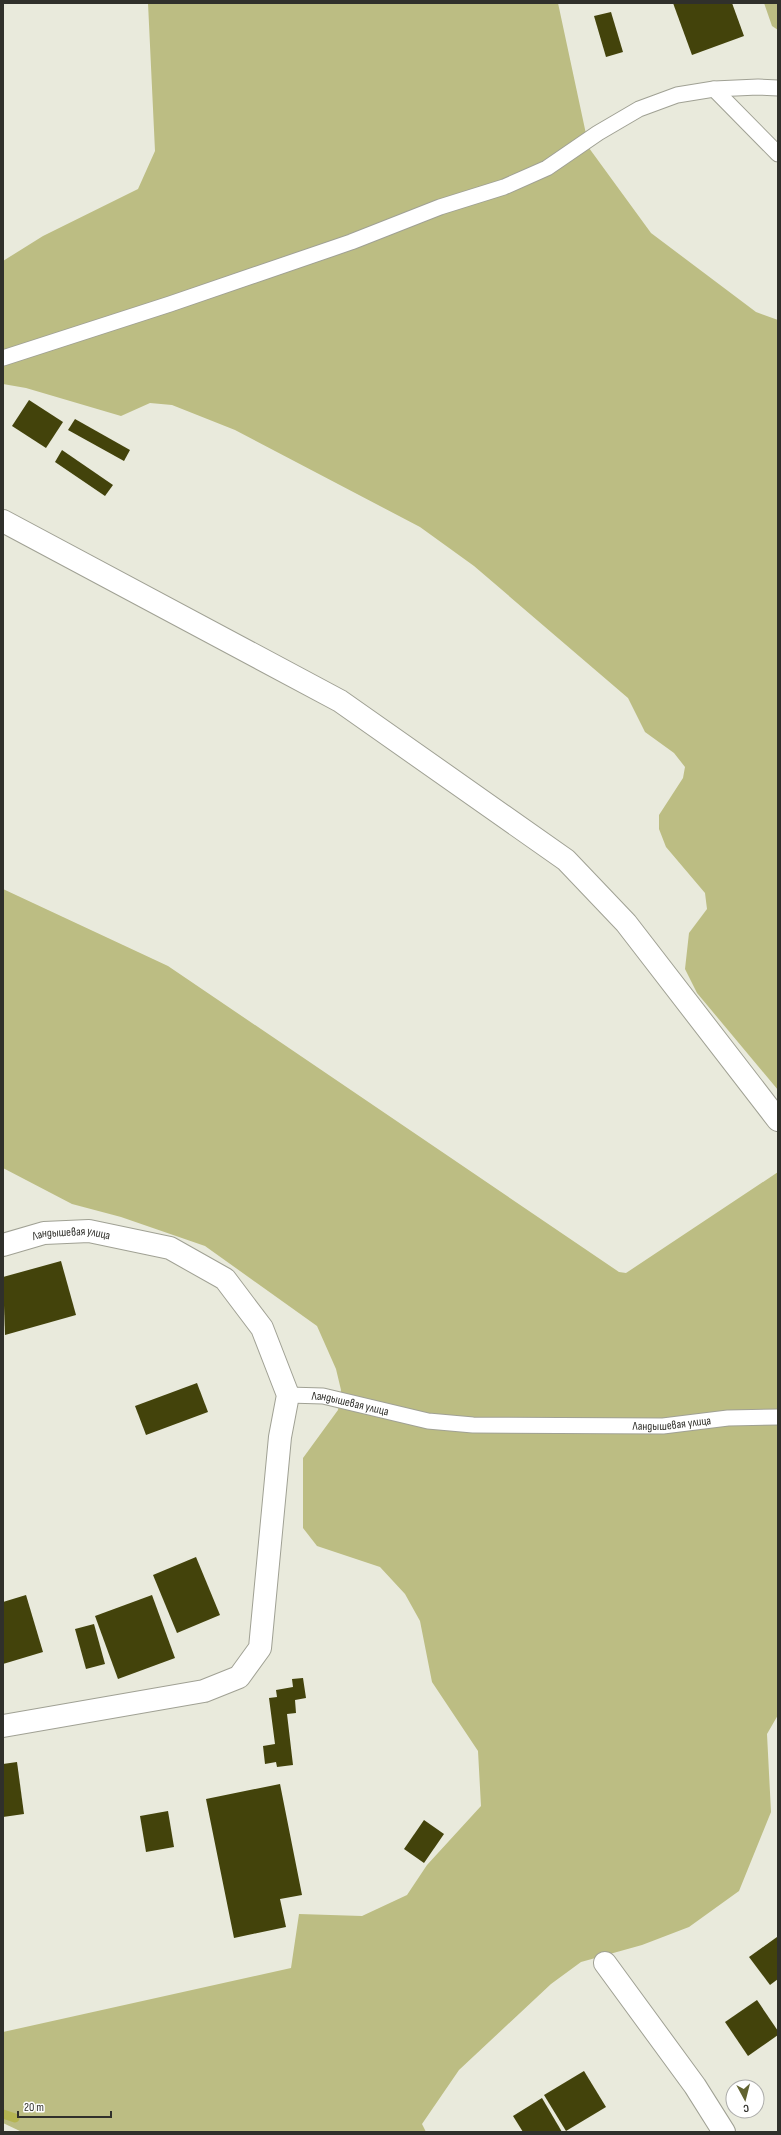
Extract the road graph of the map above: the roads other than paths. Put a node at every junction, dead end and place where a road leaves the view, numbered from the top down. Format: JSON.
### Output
{"nodes":[{"id":1,"x":778,"y":88,"type":"edge"},
{"id":2,"x":714,"y":89,"type":"junction"},
{"id":3,"x":778,"y":154,"type":"edge"},
{"id":4,"x":3,"y":358,"type":"edge"},
{"id":5,"x":3,"y":521,"type":"edge"},
{"id":6,"x":778,"y":1120,"type":"edge"},
{"id":7,"x":3,"y":1245,"type":"edge"},
{"id":8,"x":288,"y":1395,"type":"junction"},
{"id":9,"x":778,"y":1416,"type":"edge"},
{"id":10,"x":3,"y":1726,"type":"edge"},
{"id":11,"x":605,"y":1963,"type":"dead end"},
{"id":12,"x":724,"y":2132,"type":"edge"}],
"edges":[{"from":1,"to":2,"type":"lane"},
{"from":2,"to":3,"type":"lane"},
{"from":2,"to":4,"type":"lane"},
{"from":5,"to":6,"type":"street"},
{"from":7,"to":8,"type":"street","name":"Ландышевая улица"},
{"from":8,"to":9,"type":"lane","name":"Ландышевая улица"},
{"from":8,"to":10,"type":"street"},
{"from":11,"to":12,"type":"street"}]}
